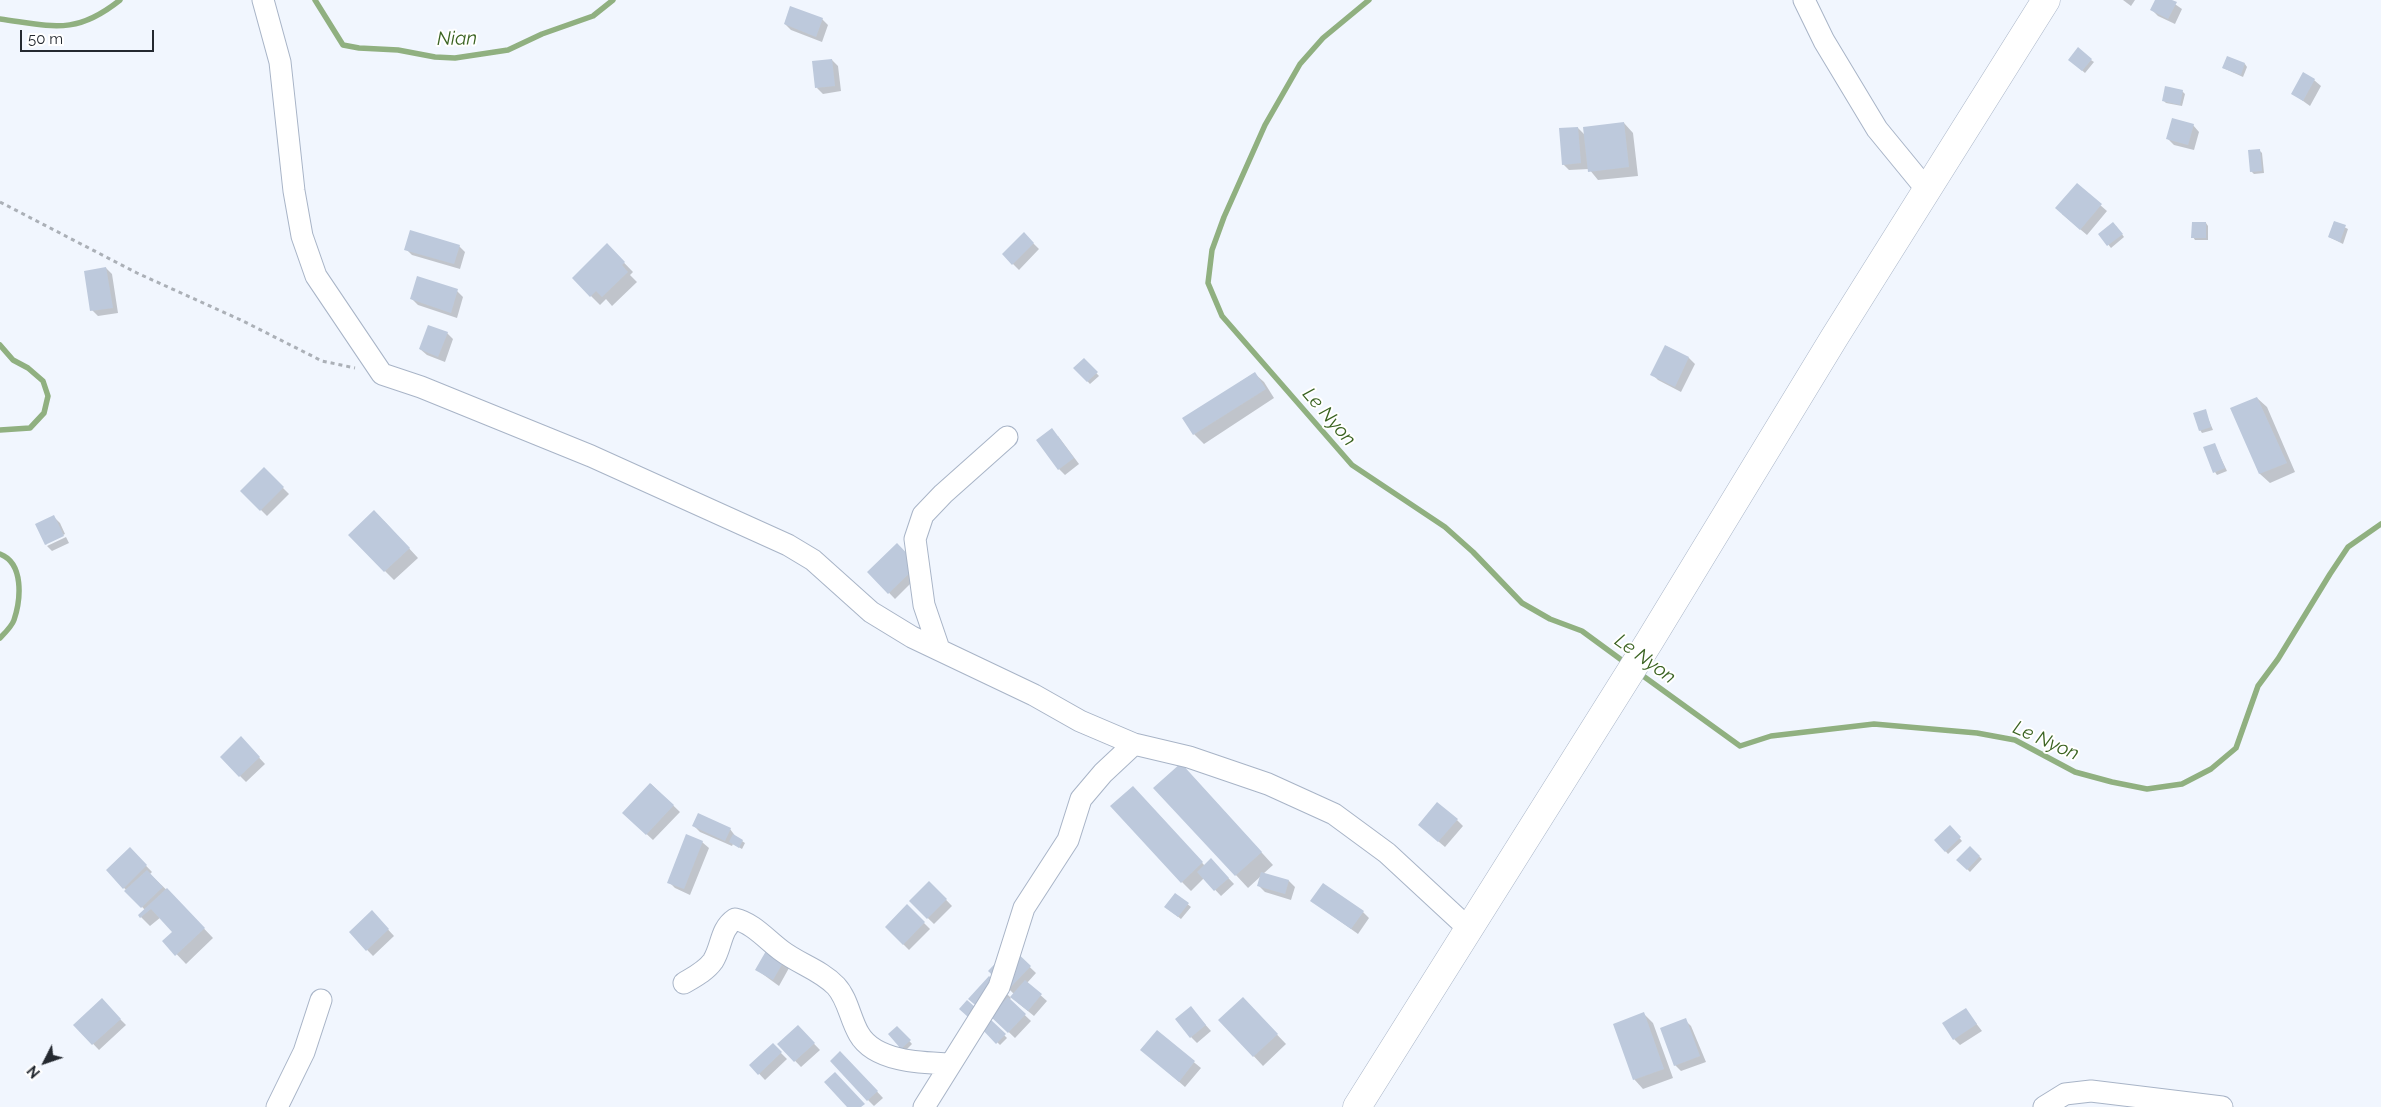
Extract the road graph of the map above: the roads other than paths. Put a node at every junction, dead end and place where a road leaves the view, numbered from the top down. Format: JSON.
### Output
{"nodes":[{"id":1,"x":263,"y":0,"type":"edge"},
{"id":2,"x":1804,"y":0,"type":"edge"},
{"id":3,"x":2046,"y":0,"type":"edge"},
{"id":4,"x":1927,"y":190,"type":"junction"},
{"id":5,"x":1006,"y":437,"type":"dead end"},
{"id":6,"x":939,"y":649,"type":"junction"},
{"id":7,"x":1134,"y":744,"type":"junction"},
{"id":8,"x":1468,"y":928,"type":"junction"},
{"id":9,"x":684,"y":983,"type":"dead end"},
{"id":10,"x":321,"y":1000,"type":"dead end"},
{"id":11,"x":950,"y":1064,"type":"junction"},
{"id":12,"x":277,"y":1107,"type":"edge"},
{"id":13,"x":924,"y":1107,"type":"edge"},
{"id":14,"x":1357,"y":1107,"type":"edge"},
{"id":15,"x":2044,"y":1107,"type":"edge"},
{"id":16,"x":2222,"y":1107,"type":"edge"}],
"edges":[{"from":1,"to":6,"type":"street"},
{"from":2,"to":4,"type":"street"},
{"from":3,"to":4,"type":"main road"},
{"from":4,"to":8,"type":"main road"},
{"from":5,"to":6,"type":"street"},
{"from":6,"to":7,"type":"street"},
{"from":7,"to":8,"type":"street"},
{"from":7,"to":11,"type":"street"},
{"from":8,"to":14,"type":"main road"},
{"from":9,"to":11,"type":"street"},
{"from":10,"to":12,"type":"street"},
{"from":11,"to":13,"type":"street"},
{"from":15,"to":16,"type":"street"}]}
